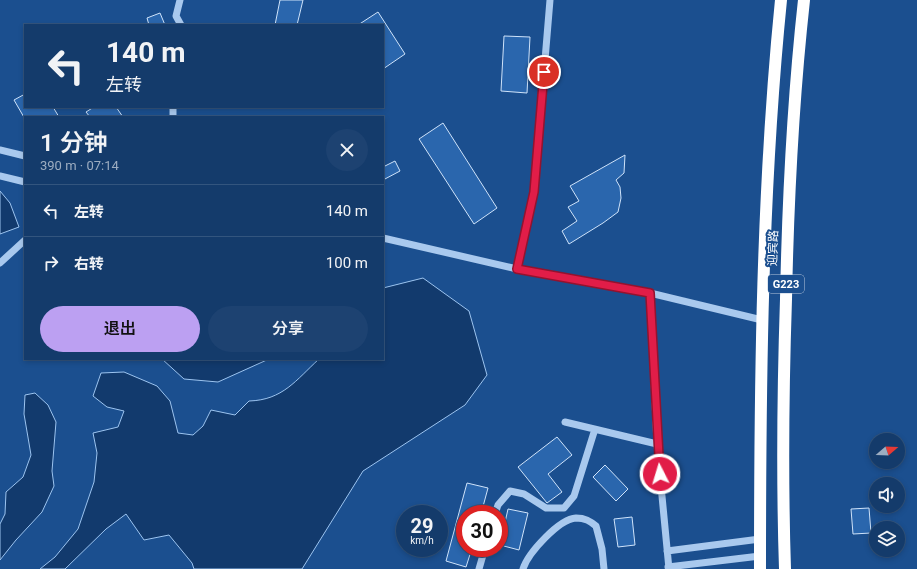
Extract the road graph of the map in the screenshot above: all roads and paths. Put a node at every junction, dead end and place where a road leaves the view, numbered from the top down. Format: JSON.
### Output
{"nodes":[{"id":1,"x":180,"y":0,"type":"edge"},
{"id":2,"x":550,"y":0,"type":"edge"},
{"id":3,"x":781,"y":0,"type":"edge"},
{"id":4,"x":804,"y":0,"type":"edge"},
{"id":5,"x":180,"y":24,"type":"edge"},
{"id":6,"x":0,"y":150,"type":"edge"},
{"id":7,"x":24,"y":156,"type":"edge"},
{"id":8,"x":0,"y":176,"type":"edge"},
{"id":9,"x":24,"y":182,"type":"edge"},
{"id":10,"x":384,"y":238,"type":"edge"},
{"id":11,"x":24,"y":241,"type":"edge"},
{"id":12,"x":0,"y":263,"type":"edge"},
{"id":13,"x":517,"y":269,"type":"junction"},
{"id":14,"x":650,"y":293,"type":"junction"},
{"id":15,"x":762,"y":320,"type":"junction"},
{"id":16,"x":565,"y":422,"type":"dead end"},
{"id":17,"x":595,"y":429,"type":"junction"},
{"id":18,"x":657,"y":444,"type":"junction"},
{"id":19,"x":498,"y":505,"type":"edge"},
{"id":20,"x":760,"y":539,"type":"junction"},
{"id":21,"x":667,"y":550,"type":"junction"},
{"id":22,"x":760,"y":556,"type":"junction"},
{"id":23,"x":482,"y":557,"type":"edge"},
{"id":24,"x":668,"y":568,"type":"edge"},
{"id":25,"x":479,"y":569,"type":"edge"},
{"id":26,"x":523,"y":569,"type":"edge"},
{"id":27,"x":604,"y":569,"type":"edge"},
{"id":28,"x":760,"y":569,"type":"edge"},
{"id":29,"x":785,"y":569,"type":"edge"}],
"edges":[{"from":1,"to":5,"type":"street"},
{"from":2,"to":13,"type":"street"},
{"from":3,"to":15,"type":"highway","name":"迎宾路","number":"G223"},
{"from":4,"to":29,"type":"highway","name":"迎宾路","number":"G223"},
{"from":6,"to":7,"type":"street"},
{"from":8,"to":9,"type":"street"},
{"from":10,"to":13,"type":"street"},
{"from":11,"to":12,"type":"street"},
{"from":13,"to":14,"type":"street"},
{"from":14,"to":15,"type":"street"},
{"from":14,"to":18,"type":"street"},
{"from":15,"to":20,"type":"highway","name":"迎宾路","number":"G223"},
{"from":16,"to":17,"type":"street"},
{"from":17,"to":18,"type":"street"},
{"from":17,"to":19,"type":"street"},
{"from":18,"to":21,"type":"street"},
{"from":20,"to":21,"type":"street"},
{"from":20,"to":22,"type":"highway","name":"迎宾路","number":"G223"},
{"from":21,"to":24,"type":"street"},
{"from":22,"to":24,"type":"street"},
{"from":22,"to":28,"type":"highway","name":"迎宾路","number":"G223"},
{"from":23,"to":25,"type":"street"},
{"from":26,"to":27,"type":"street"}]}
